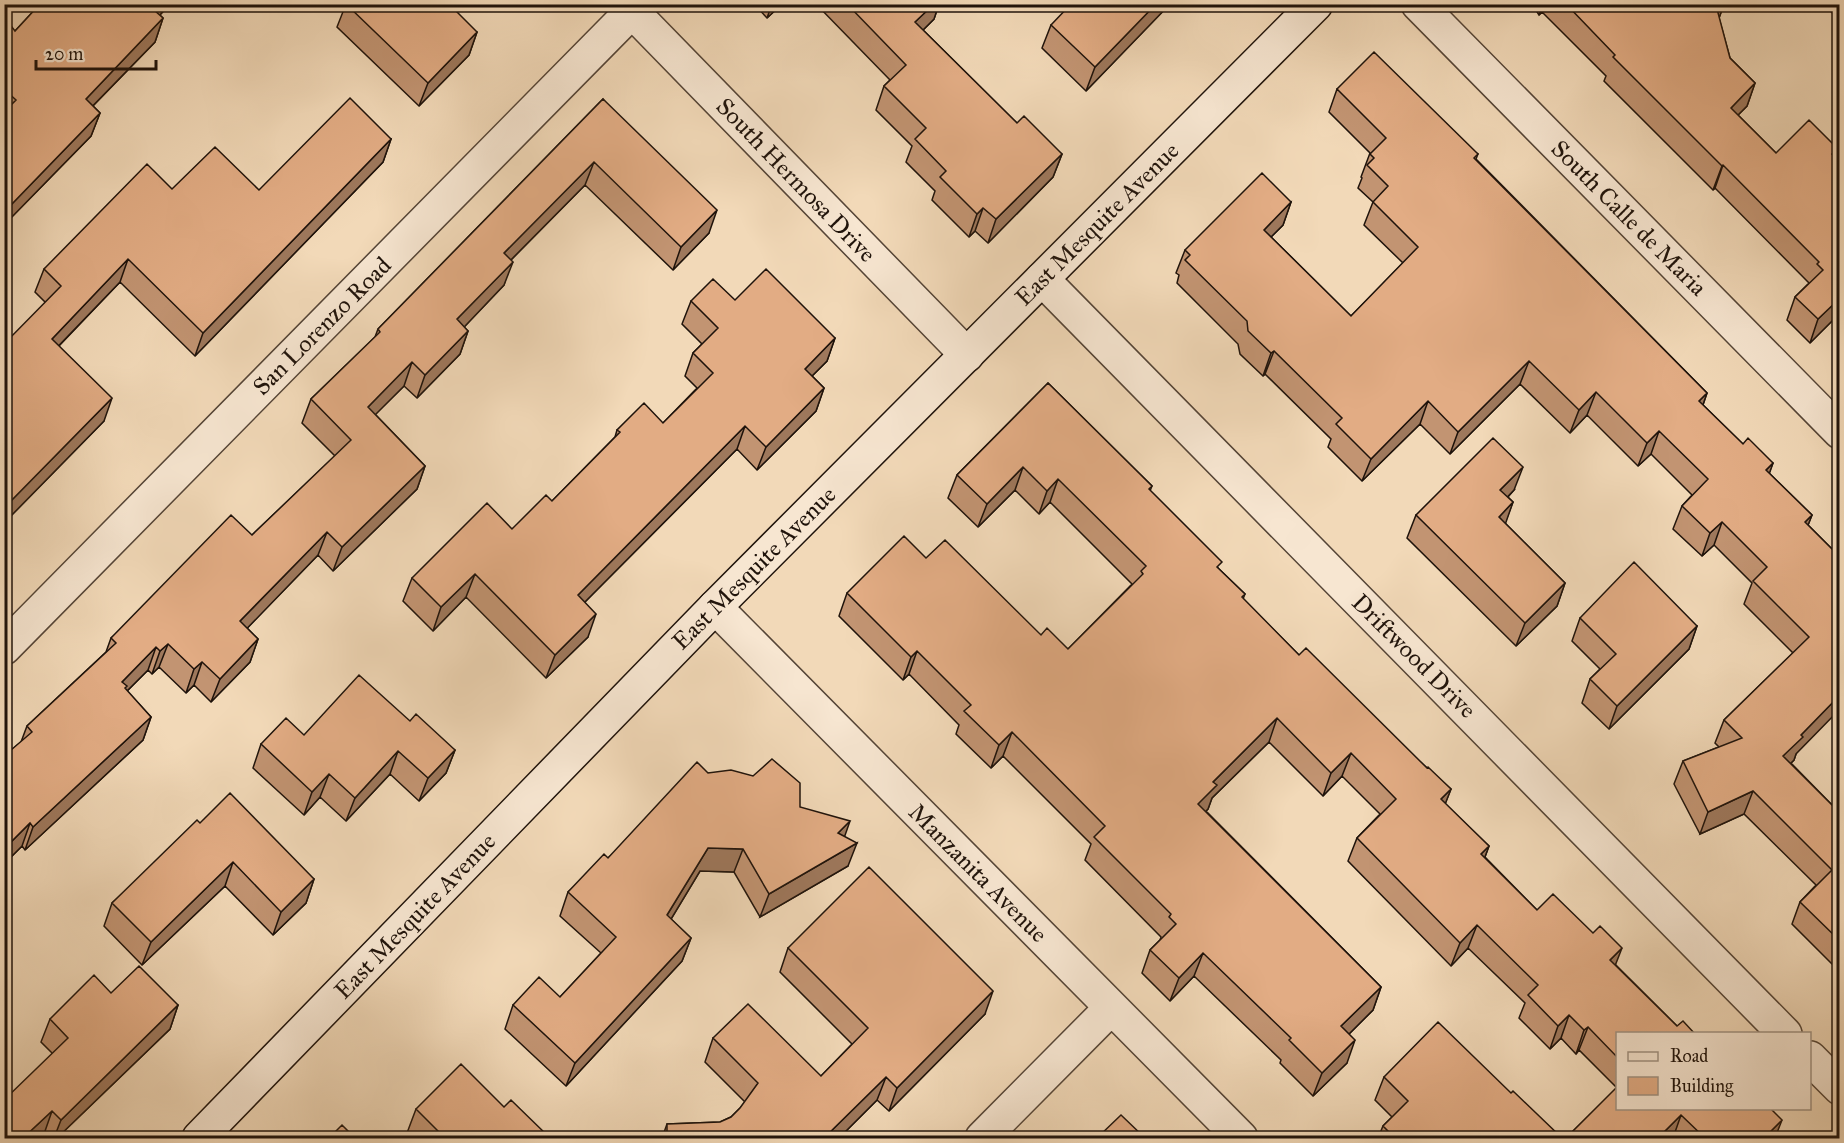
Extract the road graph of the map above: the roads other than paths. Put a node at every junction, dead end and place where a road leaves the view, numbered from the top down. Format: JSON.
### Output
{"nodes":[{"id":1,"x":1316,"y":4,"type":"edge"},
{"id":2,"x":1418,"y":4,"type":"edge"},
{"id":3,"x":632,"y":7,"type":"edge"},
{"id":4,"x":1042,"y":279,"type":"junction"},
{"id":5,"x":968,"y":355,"type":"junction"},
{"id":6,"x":1839,"y":432,"type":"edge"},
{"id":7,"x":715,"y":607,"type":"junction"},
{"id":8,"x":4,"y":648,"type":"edge"},
{"id":9,"x":1111,"y":1008,"type":"junction"},
{"id":10,"x":1783,"y":1032,"type":"edge"},
{"id":11,"x":1811,"y":1060,"type":"edge"},
{"id":12,"x":1839,"y":1088,"type":"edge"},
{"id":13,"x":199,"y":1138,"type":"edge"},
{"id":14,"x":982,"y":1138,"type":"edge"},
{"id":15,"x":1241,"y":1138,"type":"edge"}],
"edges":[{"from":1,"to":4,"type":"street","name":"East Mesquite Avenue"},
{"from":2,"to":6,"type":"street","name":"South Calle de Maria"},
{"from":3,"to":5,"type":"street","name":"South Hermosa Drive"},
{"from":3,"to":8,"type":"street","name":"San Lorenzo Road"},
{"from":4,"to":5,"type":"street","name":"East Mesquite Avenue"},
{"from":4,"to":10,"type":"street","name":"Driftwood Drive"},
{"from":5,"to":7,"type":"street","name":"East Mesquite Avenue"},
{"from":7,"to":9,"type":"street","name":"Manzanita Avenue"},
{"from":7,"to":13,"type":"street","name":"East Mesquite Avenue"},
{"from":9,"to":14,"type":"street"},
{"from":9,"to":15,"type":"street","name":"Manzanita Avenue"},
{"from":11,"to":12,"type":"street"}]}
